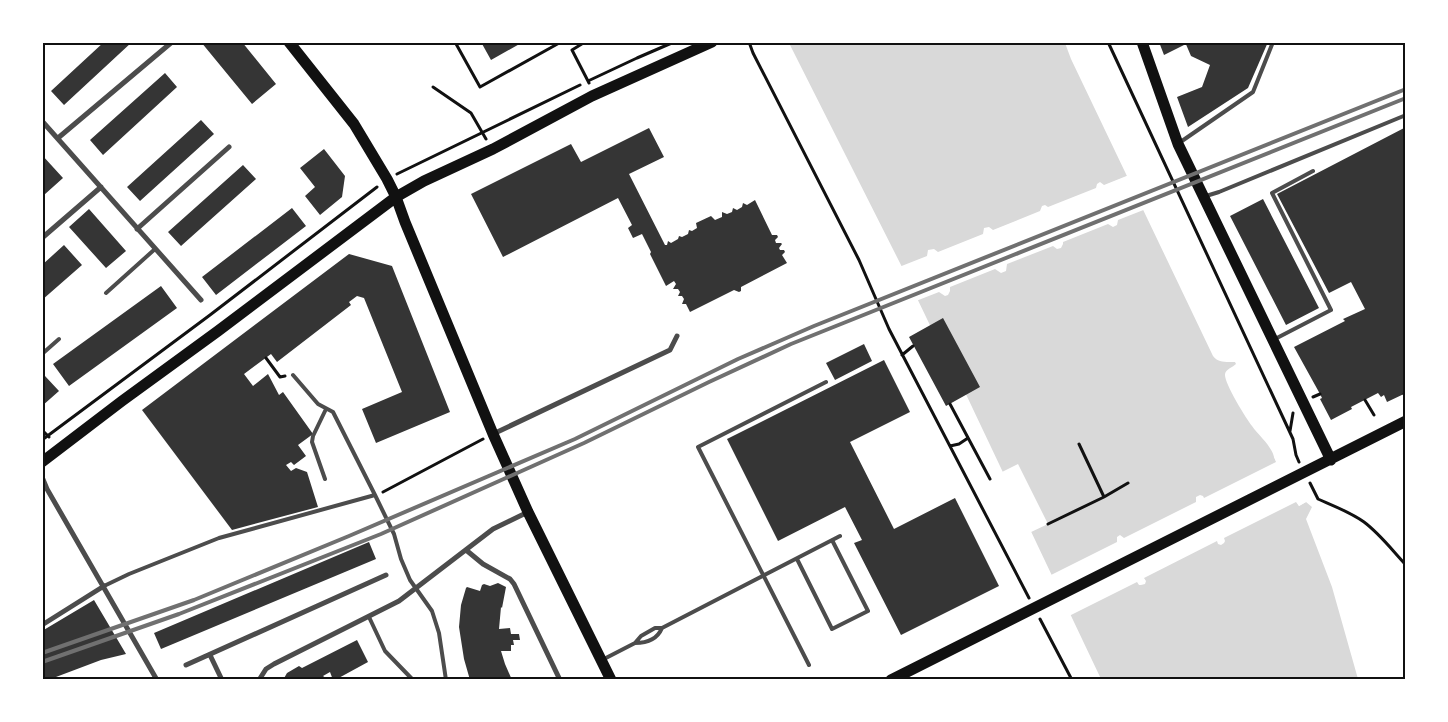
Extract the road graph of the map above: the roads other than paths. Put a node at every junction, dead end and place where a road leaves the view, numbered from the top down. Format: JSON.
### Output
{"nodes":[{"id":1,"x":172,"y":42,"type":"edge"},
{"id":2,"x":289,"y":42,"type":"edge"},
{"id":3,"x":712,"y":42,"type":"edge"},
{"id":4,"x":1273,"y":42,"type":"edge"},
{"id":5,"x":1143,"y":43,"type":"edge"},
{"id":6,"x":1406,"y":115,"type":"edge"},
{"id":7,"x":42,"y":121,"type":"edge"},
{"id":8,"x":58,"y":138,"type":"junction"},
{"id":9,"x":1178,"y":144,"type":"junction"},
{"id":10,"x":229,"y":147,"type":"dead end"},
{"id":11,"x":1313,"y":171,"type":"dead end"},
{"id":12,"x":101,"y":187,"type":"junction"},
{"id":13,"x":396,"y":197,"type":"junction"},
{"id":14,"x":1204,"y":197,"type":"junction"},
{"id":15,"x":138,"y":229,"type":"junction"},
{"id":16,"x":42,"y":238,"type":"edge"},
{"id":17,"x":155,"y":249,"type":"junction"},
{"id":18,"x":106,"y":293,"type":"dead end"},
{"id":19,"x":201,"y":300,"type":"road end"},
{"id":20,"x":677,"y":336,"type":"dead end"},
{"id":21,"x":59,"y":339,"type":"dead end"},
{"id":22,"x":1273,"y":340,"type":"junction"},
{"id":23,"x":42,"y":354,"type":"edge"},
{"id":24,"x":292,"y":375,"type":"road end"},
{"id":25,"x":826,"y":382,"type":"dead end"},
{"id":26,"x":326,"y":409,"type":"junction"},
{"id":27,"x":1406,"y":422,"type":"edge"},
{"id":28,"x":493,"y":434,"type":"junction"},
{"id":29,"x":1331,"y":460,"type":"junction"},
{"id":30,"x":42,"y":462,"type":"edge"},
{"id":31,"x":42,"y":477,"type":"edge"},
{"id":32,"x":325,"y":479,"type":"dead end"},
{"id":33,"x":375,"y":496,"type":"junction"},
{"id":34,"x":528,"y":512,"type":"junction"},
{"id":35,"x":840,"y":536,"type":"dead end"},
{"id":36,"x":832,"y":540,"type":"junction"},
{"id":37,"x":466,"y":550,"type":"junction"},
{"id":38,"x":797,"y":559,"type":"junction"},
{"id":39,"x":386,"y":575,"type":"dead end"},
{"id":40,"x":764,"y":576,"type":"junction"},
{"id":41,"x":104,"y":586,"type":"junction"},
{"id":42,"x":416,"y":590,"type":"junction"},
{"id":43,"x":369,"y":617,"type":"junction"},
{"id":44,"x":42,"y":624,"type":"edge"},
{"id":45,"x":662,"y":628,"type":"junction"},
{"id":46,"x":635,"y":643,"type":"junction"},
{"id":47,"x":210,"y":655,"type":"junction"},
{"id":48,"x":602,"y":660,"type":"junction"},
{"id":49,"x":186,"y":665,"type":"dead end"},
{"id":50,"x":809,"y":665,"type":"dead end"},
{"id":51,"x":157,"y":680,"type":"edge"},
{"id":52,"x":222,"y":680,"type":"edge"},
{"id":53,"x":258,"y":680,"type":"edge"},
{"id":54,"x":413,"y":680,"type":"edge"},
{"id":55,"x":446,"y":680,"type":"edge"},
{"id":56,"x":560,"y":680,"type":"edge"},
{"id":57,"x":612,"y":680,"type":"edge"},
{"id":58,"x":890,"y":680,"type":"edge"}],
"edges":[{"from":1,"to":8,"type":"street"},
{"from":2,"to":13,"type":"main road"},
{"from":3,"to":13,"type":"main road"},
{"from":4,"to":9,"type":"lane"},
{"from":5,"to":9,"type":"main road"},
{"from":6,"to":14,"type":"lane"},
{"from":7,"to":8,"type":"street"},
{"from":8,"to":12,"type":"street"},
{"from":9,"to":14,"type":"main road"},
{"from":10,"to":15,"type":"street"},
{"from":11,"to":22,"type":"lane"},
{"from":12,"to":15,"type":"street"},
{"from":12,"to":16,"type":"street"},
{"from":13,"to":28,"type":"main road"},
{"from":13,"to":30,"type":"main road"},
{"from":14,"to":22,"type":"main road"},
{"from":15,"to":17,"type":"street"},
{"from":17,"to":18,"type":"lane"},
{"from":17,"to":19,"type":"street"},
{"from":20,"to":28,"type":"street"},
{"from":21,"to":23,"type":"lane"},
{"from":22,"to":29,"type":"main road"},
{"from":24,"to":26,"type":"lane"},
{"from":25,"to":40,"type":"lane"},
{"from":26,"to":32,"type":"lane"},
{"from":26,"to":33,"type":"lane"},
{"from":27,"to":29,"type":"main road"},
{"from":28,"to":34,"type":"main road"},
{"from":29,"to":58,"type":"main road"},
{"from":31,"to":41,"type":"street"},
{"from":33,"to":41,"type":"lane"},
{"from":33,"to":42,"type":"lane"},
{"from":34,"to":37,"type":"street"},
{"from":34,"to":48,"type":"main road"},
{"from":35,"to":36,"type":"lane"},
{"from":36,"to":38,"type":"lane"},
{"from":36,"to":38,"type":"lane"},
{"from":37,"to":42,"type":"street"},
{"from":37,"to":56,"type":"street"},
{"from":38,"to":40,"type":"lane"},
{"from":39,"to":47,"type":"street"},
{"from":40,"to":45,"type":"lane"},
{"from":40,"to":50,"type":"lane"},
{"from":41,"to":44,"type":"street"},
{"from":41,"to":51,"type":"street"},
{"from":42,"to":43,"type":"street"},
{"from":42,"to":55,"type":"lane"},
{"from":43,"to":53,"type":"street"},
{"from":43,"to":54,"type":"lane"},
{"from":45,"to":46,"type":"lane"},
{"from":45,"to":46,"type":"lane"},
{"from":46,"to":48,"type":"lane"},
{"from":47,"to":49,"type":"street"},
{"from":47,"to":52,"type":"street"},
{"from":48,"to":57,"type":"main road"}]}
